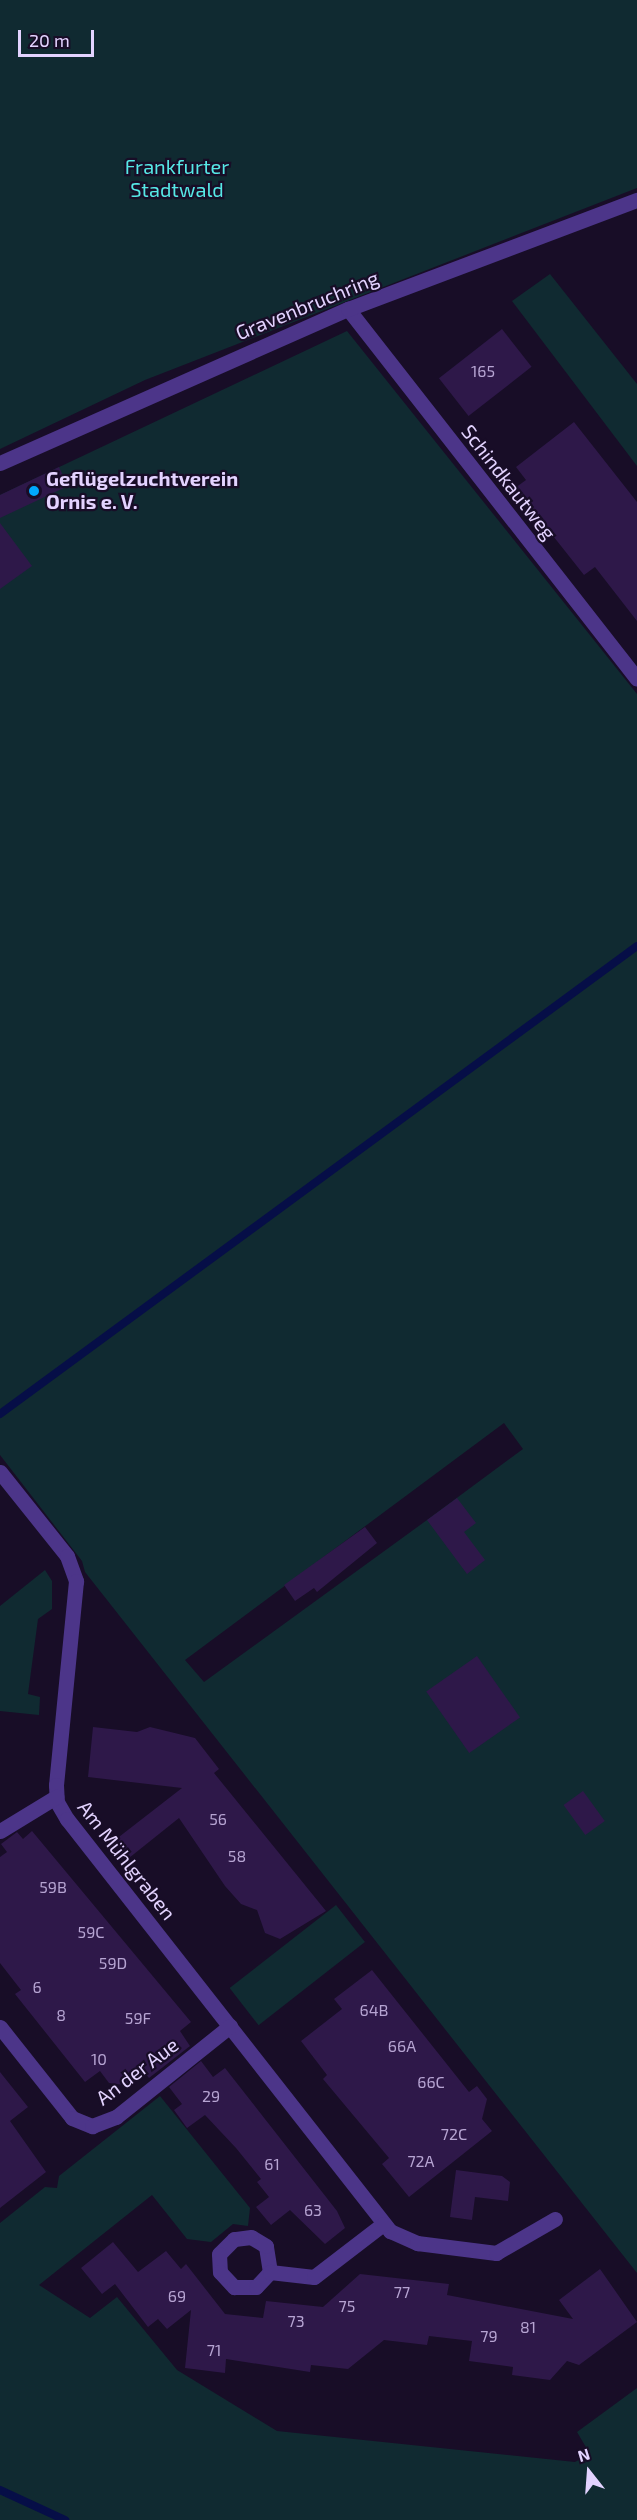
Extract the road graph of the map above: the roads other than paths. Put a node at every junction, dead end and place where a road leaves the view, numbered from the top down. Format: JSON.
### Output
{"nodes":[{"id":1,"x":637,"y":200,"type":"edge"},
{"id":2,"x":348,"y":309,"type":"junction"},
{"id":3,"x":0,"y":463,"type":"edge"},
{"id":4,"x":637,"y":679,"type":"edge"},
{"id":5,"x":0,"y":1472,"type":"edge"},
{"id":6,"x":56,"y":1797,"type":"junction"},
{"id":7,"x":0,"y":1831,"type":"edge"},
{"id":8,"x":230,"y":2025,"type":"junction"},
{"id":9,"x":0,"y":2027,"type":"edge"},
{"id":10,"x":555,"y":2219,"type":"dead end"},
{"id":11,"x":383,"y":2224,"type":"junction"},
{"id":12,"x":270,"y":2272,"type":"dead end"}],
"edges":[{"from":1,"to":2,"type":"street","name":"Gravenbruchring"},
{"from":2,"to":3,"type":"street","name":"Gravenbruchring"},
{"from":2,"to":4,"type":"street","name":"Schindkautweg"},
{"from":5,"to":6,"type":"street","name":"Am Mühlgraben"},
{"from":6,"to":7,"type":"street"},
{"from":6,"to":8,"type":"street","name":"Am Mühlgraben"},
{"from":8,"to":9,"type":"street","name":"An der Aue"},
{"from":8,"to":11,"type":"street","name":"Am Mühlgraben"},
{"from":10,"to":11,"type":"street","name":"Am Mühlgraben"},
{"from":11,"to":12,"type":"street"}]}
